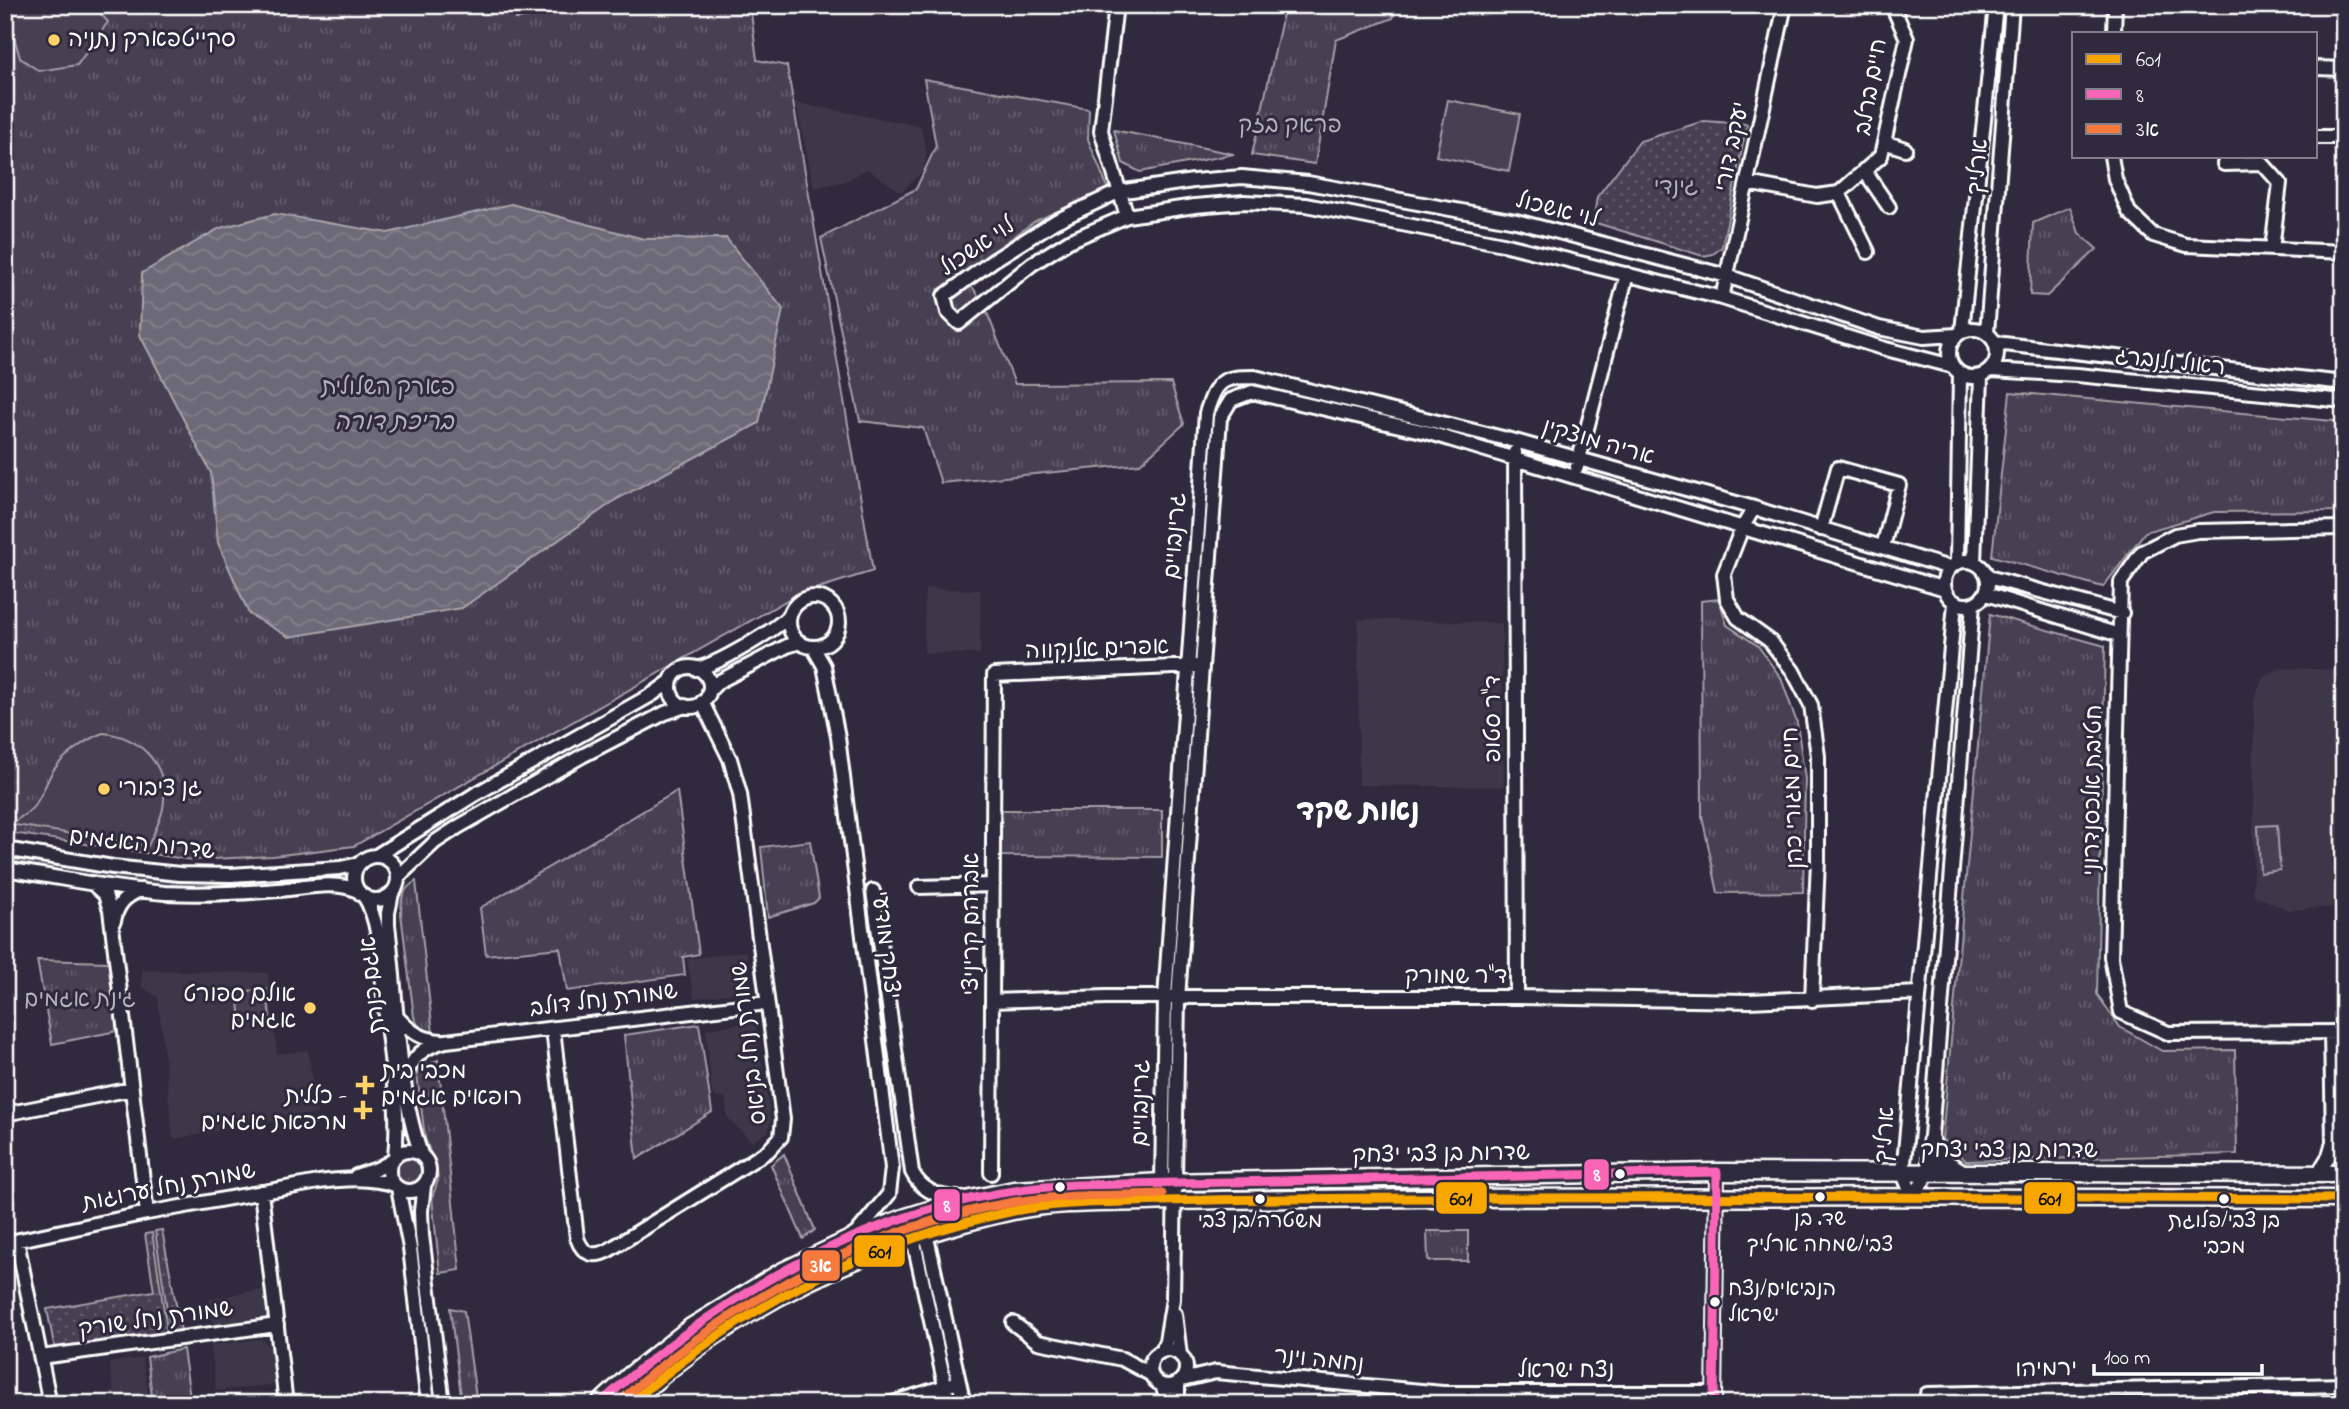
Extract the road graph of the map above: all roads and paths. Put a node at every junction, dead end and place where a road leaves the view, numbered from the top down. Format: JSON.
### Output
{"nodes":[{"id":1,"x":1116,"y":5,"type":"edge"},
{"id":2,"x":1785,"y":5,"type":"edge"},
{"id":3,"x":1908,"y":5,"type":"edge"},
{"id":4,"x":1996,"y":5,"type":"edge"},
{"id":5,"x":2012,"y":5,"type":"edge"},
{"id":6,"x":2115,"y":5,"type":"edge"},
{"id":7,"x":1893,"y":8,"type":"edge"},
{"id":8,"x":2114,"y":32,"type":"edge"},
{"id":9,"x":2318,"y":68,"type":"edge"},
{"id":10,"x":2344,"y":69,"type":"edge"},
{"id":11,"x":1893,"y":102,"type":"junction"},
{"id":12,"x":1907,"y":106,"type":"dead end"},
{"id":13,"x":2318,"y":137,"type":"edge"},
{"id":14,"x":2344,"y":137,"type":"edge"},
{"id":15,"x":1884,"y":142,"type":"junction"},
{"id":16,"x":1905,"y":149,"type":"dead end"},
{"id":17,"x":2111,"y":158,"type":"edge"},
{"id":18,"x":2224,"y":164,"type":"dead end"},
{"id":19,"x":1864,"y":170,"type":"junction"},
{"id":20,"x":1798,"y":178,"type":"dead end"},
{"id":21,"x":1747,"y":183,"type":"junction"},
{"id":22,"x":1779,"y":189,"type":"junction"},
{"id":23,"x":1118,"y":192,"type":"junction"},
{"id":24,"x":1796,"y":192,"type":"junction"},
{"id":25,"x":1839,"y":193,"type":"junction"},
{"id":26,"x":1817,"y":196,"type":"junction"},
{"id":27,"x":1777,"y":204,"type":"dead end"},
{"id":28,"x":1889,"y":207,"type":"dead end"},
{"id":29,"x":1821,"y":211,"type":"dead end"},
{"id":30,"x":1127,"y":216,"type":"junction"},
{"id":31,"x":2272,"y":248,"type":"junction"},
{"id":32,"x":1868,"y":252,"type":"dead end"},
{"id":33,"x":2344,"y":252,"type":"edge"},
{"id":34,"x":1627,"y":274,"type":"junction"},
{"id":35,"x":1727,"y":276,"type":"junction"},
{"id":36,"x":1723,"y":298,"type":"junction"},
{"id":37,"x":1960,"y":333,"type":"junction"},
{"id":38,"x":1991,"y":338,"type":"junction"},
{"id":39,"x":1956,"y":370,"type":"junction"},
{"id":40,"x":1986,"y":373,"type":"junction"},
{"id":41,"x":1231,"y":377,"type":"joint"},
{"id":42,"x":2344,"y":383,"type":"edge"},
{"id":43,"x":1231,"y":400,"type":"joint"},
{"id":44,"x":2344,"y":401,"type":"edge"},
{"id":45,"x":1515,"y":441,"type":"junction"},
{"id":46,"x":1579,"y":459,"type":"junction"},
{"id":47,"x":1515,"y":460,"type":"junction"},
{"id":48,"x":1574,"y":477,"type":"junction"},
{"id":49,"x":1754,"y":508,"type":"junction"},
{"id":50,"x":1742,"y":528,"type":"junction"},
{"id":51,"x":2343,"y":528,"type":"edge"},
{"id":52,"x":1821,"y":529,"type":"junction"},
{"id":53,"x":1883,"y":547,"type":"junction"},
{"id":54,"x":1974,"y":562,"type":"junction"},
{"id":55,"x":1953,"y":565,"type":"junction"},
{"id":56,"x":1988,"y":577,"type":"junction"},
{"id":57,"x":1945,"y":589,"type":"junction"},
{"id":58,"x":1986,"y":594,"type":"junction"},
{"id":59,"x":1955,"y":603,"type":"junction"},
{"id":60,"x":1973,"y":604,"type":"junction"},
{"id":61,"x":2122,"y":613,"type":"junction"},
{"id":62,"x":790,"y":615,"type":"junction"},
{"id":63,"x":2119,"y":635,"type":"junction"},
{"id":64,"x":800,"y":642,"type":"junction"},
{"id":65,"x":813,"y":647,"type":"junction"},
{"id":66,"x":1196,"y":666,"type":"junction"},
{"id":67,"x":695,"y":668,"type":"junction"},
{"id":68,"x":994,"y":675,"type":"joint"},
{"id":69,"x":671,"y":681,"type":"junction"},
{"id":70,"x":706,"y":696,"type":"junction"},
{"id":71,"x":685,"y":706,"type":"junction"},
{"id":72,"x":5,"y":849,"type":"edge"},
{"id":73,"x":376,"y":856,"type":"junction"},
{"id":74,"x":359,"y":864,"type":"junction"},
{"id":75,"x":5,"y":869,"type":"edge"},
{"id":76,"x":398,"y":877,"type":"junction"},
{"id":77,"x":92,"y":883,"type":"junction"},
{"id":78,"x":993,"y":886,"type":"junction"},
{"id":79,"x":919,"y":887,"type":"dead end"},
{"id":80,"x":141,"y":890,"type":"junction"},
{"id":81,"x":873,"y":891,"type":"dead end"},
{"id":82,"x":392,"y":893,"type":"junction"},
{"id":83,"x":361,"y":894,"type":"junction"},
{"id":84,"x":113,"y":928,"type":"junction"},
{"id":85,"x":1919,"y":993,"type":"junction"},
{"id":86,"x":1172,"y":998,"type":"junction"},
{"id":87,"x":1517,"y":998,"type":"junction"},
{"id":88,"x":1812,"y":1000,"type":"junction"},
{"id":89,"x":993,"y":1001,"type":"junction"},
{"id":90,"x":767,"y":1003,"type":"junction"},
{"id":91,"x":398,"y":1018,"type":"junction"},
{"id":92,"x":874,"y":1026,"type":"junction"},
{"id":93,"x":553,"y":1029,"type":"junction"},
{"id":94,"x":2337,"y":1032,"type":"edge"},
{"id":95,"x":895,"y":1040,"type":"junction"},
{"id":96,"x":446,"y":1041,"type":"junction"},
{"id":97,"x":404,"y":1079,"type":"junction"},
{"id":98,"x":132,"y":1088,"type":"junction"},
{"id":99,"x":5,"y":1114,"type":"edge"},
{"id":100,"x":1931,"y":1141,"type":"junction"},
{"id":101,"x":421,"y":1154,"type":"junction"},
{"id":102,"x":393,"y":1159,"type":"junction"},
{"id":103,"x":1717,"y":1172,"type":"junction"},
{"id":104,"x":991,"y":1173,"type":"dead end"},
{"id":105,"x":1903,"y":1174,"type":"junction"},
{"id":106,"x":1928,"y":1174,"type":"junction"},
{"id":107,"x":1965,"y":1174,"type":"junction"},
{"id":108,"x":2318,"y":1174,"type":"junction"},
{"id":109,"x":2344,"y":1174,"type":"edge"},
{"id":110,"x":342,"y":1179,"type":"junction"},
{"id":111,"x":1169,"y":1183,"type":"junction"},
{"id":112,"x":396,"y":1186,"type":"junction"},
{"id":113,"x":424,"y":1186,"type":"junction"},
{"id":114,"x":261,"y":1192,"type":"junction"},
{"id":115,"x":1717,"y":1196,"type":"junction"},
{"id":116,"x":1913,"y":1197,"type":"junction"},
{"id":117,"x":968,"y":1199,"type":"junction"},
{"id":118,"x":2344,"y":1199,"type":"edge"},
{"id":119,"x":1173,"y":1201,"type":"junction"},
{"id":120,"x":147,"y":1213,"type":"junction"},
{"id":121,"x":920,"y":1236,"type":"junction"},
{"id":122,"x":852,"y":1238,"type":"junction"},
{"id":123,"x":11,"y":1242,"type":"edge"},
{"id":124,"x":1173,"y":1299,"type":"junction"},
{"id":125,"x":1013,"y":1323,"type":"dead end"},
{"id":126,"x":277,"y":1325,"type":"junction"},
{"id":127,"x":1158,"y":1353,"type":"junction"},
{"id":128,"x":41,"y":1357,"type":"junction"},
{"id":129,"x":1182,"y":1357,"type":"junction"},
{"id":130,"x":1122,"y":1359,"type":"junction"},
{"id":131,"x":1216,"y":1372,"type":"junction"},
{"id":132,"x":1150,"y":1374,"type":"junction"},
{"id":133,"x":1180,"y":1381,"type":"junction"},
{"id":134,"x":958,"y":1382,"type":"junction"},
{"id":135,"x":2344,"y":1385,"type":"edge"},
{"id":136,"x":1162,"y":1386,"type":"junction"},
{"id":137,"x":944,"y":1387,"type":"junction"},
{"id":138,"x":1418,"y":1392,"type":"joint"},
{"id":139,"x":1714,"y":1399,"type":"edge"},
{"id":140,"x":50,"y":1404,"type":"edge"},
{"id":141,"x":286,"y":1404,"type":"edge"},
{"id":142,"x":428,"y":1404,"type":"edge"},
{"id":143,"x":443,"y":1404,"type":"edge"},
{"id":144,"x":599,"y":1404,"type":"edge"},
{"id":145,"x":630,"y":1404,"type":"edge"},
{"id":146,"x":889,"y":1404,"type":"edge"},
{"id":147,"x":949,"y":1404,"type":"edge"},
{"id":148,"x":964,"y":1404,"type":"edge"},
{"id":149,"x":1170,"y":1404,"type":"edge"},
{"id":150,"x":1178,"y":1404,"type":"edge"},
{"id":151,"x":1927,"y":1404,"type":"edge"}],
"edges":[{"from":1,"to":23,"type":"street"},
{"from":2,"to":21,"type":"street","name":"יעקב דורי"},
{"from":3,"to":7,"type":"street"},
{"from":4,"to":37,"type":"street","name":"ארליך"},
{"from":5,"to":38,"type":"street","name":"ארליך"},
{"from":6,"to":8,"type":"street"},
{"from":7,"to":11,"type":"street","name":"חיים ברלב"},
{"from":9,"to":10,"type":"street"},
{"from":11,"to":12,"type":"street"},
{"from":11,"to":15,"type":"street","name":"חיים ברלב"},
{"from":13,"to":14,"type":"street"},
{"from":15,"to":16,"type":"street"},
{"from":15,"to":19,"type":"street","name":"חיים ברלב"},
{"from":17,"to":31,"type":"street"},
{"from":18,"to":31,"type":"street"},
{"from":19,"to":25,"type":"street","name":"חיים ברלב"},
{"from":19,"to":28,"type":"street"},
{"from":20,"to":24,"type":"street"},
{"from":21,"to":22,"type":"street"},
{"from":21,"to":35,"type":"street","name":"יעקב דורי"},
{"from":22,"to":24,"type":"street"},
{"from":22,"to":27,"type":"street"},
{"from":23,"to":30,"type":"street"},
{"from":23,"to":30,"type":"street","name":"לוי אשכול"},
{"from":23,"to":35,"type":"street","name":"לוי אשכול"},
{"from":24,"to":26,"type":"street"},
{"from":25,"to":26,"type":"street"},
{"from":25,"to":32,"type":"street"},
{"from":26,"to":29,"type":"street"},
{"from":30,"to":34,"type":"street","name":"לוי אשכול"},
{"from":31,"to":33,"type":"street"},
{"from":34,"to":36,"type":"street","name":"לוי אשכול"},
{"from":34,"to":46,"type":"street"},
{"from":35,"to":36,"type":"street","name":"יעקב דורי"},
{"from":35,"to":37,"type":"street","name":"לוי אשכול"},
{"from":36,"to":39,"type":"street","name":"לוי אשכול"},
{"from":37,"to":38,"type":"street"},
{"from":37,"to":39,"type":"street"},
{"from":38,"to":40,"type":"street"},
{"from":38,"to":42,"type":"street","name":"ראול ולנברג"},
{"from":39,"to":40,"type":"street"},
{"from":39,"to":55,"type":"street"},
{"from":40,"to":44,"type":"street","name":"ראול ולנברג"},
{"from":40,"to":54,"type":"street"},
{"from":41,"to":45,"type":"street","name":"אריה מוצקין"},
{"from":41,"to":66,"type":"street","name":"גרינבויים"},
{"from":43,"to":47,"type":"street","name":"אריה מוצקין"},
{"from":43,"to":66,"type":"street","name":"גרינבויים"},
{"from":45,"to":46,"type":"street","name":"אריה מוצקין"},
{"from":45,"to":47,"type":"street","name":"ד\"ר סטופ"},
{"from":46,"to":48,"type":"street"},
{"from":46,"to":49,"type":"street","name":"אריה מוצקין"},
{"from":47,"to":48,"type":"street","name":"אריה מוצקין"},
{"from":47,"to":87,"type":"street","name":"ד\"ר סטופ"},
{"from":48,"to":50,"type":"street","name":"אריה מוצקין"},
{"from":49,"to":50,"type":"street","name":"חיים מגורי כהן"},
{"from":49,"to":52,"type":"street","name":"אריה מוצקין"},
{"from":50,"to":57,"type":"street","name":"אריה מוצקין"},
{"from":50,"to":88,"type":"street","name":"חיים מגורי כהן"},
{"from":51,"to":61,"type":"street","name":"חטיבת אלכסנדרוני"},
{"from":52,"to":53,"type":"street","name":"אריה מוצקין"},
{"from":52,"to":53,"type":"street"},
{"from":53,"to":55,"type":"street","name":"אריה מוצקין"},
{"from":54,"to":55,"type":"street"},
{"from":54,"to":56,"type":"street"},
{"from":55,"to":57,"type":"street"},
{"from":56,"to":58,"type":"street"},
{"from":56,"to":61,"type":"street"},
{"from":57,"to":59,"type":"street"},
{"from":58,"to":60,"type":"street"},
{"from":58,"to":63,"type":"street"},
{"from":59,"to":60,"type":"street"},
{"from":59,"to":85,"type":"street","name":"ארליך"},
{"from":60,"to":100,"type":"street","name":"ארליך"},
{"from":61,"to":63,"type":"street","name":"חטיבת אלכסנדרוני"},
{"from":62,"to":64,"type":"street"},
{"from":62,"to":65,"type":"street"},
{"from":62,"to":67,"type":"street"},
{"from":63,"to":94,"type":"street","name":"חטיבת אלכסנדרוני"},
{"from":64,"to":65,"type":"street"},
{"from":64,"to":70,"type":"street"},
{"from":65,"to":92,"type":"street","name":"יצחק מודעי"},
{"from":66,"to":68,"type":"street","name":"אפרים אלנקווה"},
{"from":66,"to":86,"type":"street","name":"גרינבויים"},
{"from":67,"to":69,"type":"street"},
{"from":67,"to":70,"type":"street"},
{"from":68,"to":78,"type":"street","name":"אברהם קריניצי"},
{"from":69,"to":71,"type":"street"},
{"from":69,"to":73,"type":"street"},
{"from":70,"to":71,"type":"street"},
{"from":70,"to":90,"type":"street","name":"שמורת נחל בניאס"},
{"from":71,"to":76,"type":"street"},
{"from":72,"to":74,"type":"street","name":"שדרות האגמים"},
{"from":73,"to":74,"type":"street"},
{"from":73,"to":76,"type":"street"},
{"from":74,"to":83,"type":"street"},
{"from":75,"to":77,"type":"street","name":"שדרות האגמים"},
{"from":76,"to":82,"type":"street"},
{"from":77,"to":80,"type":"street","name":"שדרות האגמים"},
{"from":77,"to":84,"type":"street"},
{"from":78,"to":79,"type":"street"},
{"from":78,"to":89,"type":"street","name":"אברהם קריניצי"},
{"from":80,"to":83,"type":"street","name":"שדרות האגמים"},
{"from":80,"to":84,"type":"street"},
{"from":81,"to":95,"type":"street","name":"יצחק מודעי"},
{"from":82,"to":83,"type":"street"},
{"from":82,"to":91,"type":"street","name":"אגם כנרת"},
{"from":83,"to":102,"type":"street","name":"אגם כנרת"},
{"from":84,"to":98,"type":"street"},
{"from":85,"to":88,"type":"street","name":"ד\"ר שמורק"},
{"from":85,"to":105,"type":"street","name":"ארליך"},
{"from":86,"to":87,"type":"street","name":"ד\"ר שמורק"},
{"from":86,"to":89,"type":"street","name":"ד\"ר שמורק"},
{"from":86,"to":111,"type":"street","name":"גרינבויים"},
{"from":87,"to":88,"type":"street","name":"ד\"ר שמורק"},
{"from":89,"to":104,"type":"street","name":"אברהם קריניצי"},
{"from":90,"to":93,"type":"street","name":"שמורת נחל דולב"},
{"from":90,"to":93,"type":"street","name":"שמורת נחל בניאס"},
{"from":91,"to":96,"type":"street","name":"שמורת נחל דולב"},
{"from":91,"to":97,"type":"street","name":"אגם כנרת"},
{"from":92,"to":95,"type":"street"},
{"from":92,"to":122,"type":"street","name":"יצחק מודעי"},
{"from":93,"to":96,"type":"street","name":"שמורת נחל דולב"},
{"from":94,"to":108,"type":"street"},
{"from":95,"to":117,"type":"street","name":"יצחק מודעי"},
{"from":96,"to":97,"type":"street","name":"שמורת נחל דולב"},
{"from":97,"to":101,"type":"street","name":"אגם כנרת"},
{"from":98,"to":99,"type":"street"},
{"from":98,"to":120,"type":"street"},
{"from":100,"to":106,"type":"street","name":"ארליך"},
{"from":100,"to":107,"type":"main road"},
{"from":101,"to":102,"type":"street"},
{"from":101,"to":113,"type":"street"},
{"from":102,"to":110,"type":"street","name":"שמורת נחל ערוגות"},
{"from":102,"to":112,"type":"street"},
{"from":103,"to":105,"type":"main road","name":"שדרות בן צבי יצחק"},
{"from":103,"to":111,"type":"main road","name":"שדרות בן צבי יצחק"},
{"from":103,"to":115,"type":"street"},
{"from":105,"to":106,"type":"main road","name":"שדרות בן צבי יצחק"},
{"from":105,"to":116,"type":"street","name":"ארליך"},
{"from":106,"to":107,"type":"main road","name":"שדרות בן צבי יצחק"},
{"from":106,"to":116,"type":"street","name":"ארליך"},
{"from":107,"to":108,"type":"main road","name":"שדרות בן צבי יצחק"},
{"from":108,"to":109,"type":"main road","name":"שדרות בן צבי יצחק"},
{"from":110,"to":112,"type":"street","name":"שמורת נחל ערוגות"},
{"from":110,"to":114,"type":"street","name":"שמורת נחל ערוגות"},
{"from":111,"to":117,"type":"main road","name":"שדרות בן צבי יצחק"},
{"from":111,"to":119,"type":"street","name":"גרינבויים"},
{"from":112,"to":113,"type":"street"},
{"from":112,"to":142,"type":"street"},
{"from":113,"to":143,"type":"street"},
{"from":114,"to":120,"type":"street","name":"שמורת נחל ערוגות"},
{"from":114,"to":126,"type":"street"},
{"from":115,"to":116,"type":"main road","name":"שדרות בן צבי יצחק"},
{"from":115,"to":119,"type":"main road","name":"שדרות בן צבי יצחק"},
{"from":115,"to":139,"type":"street"},
{"from":116,"to":118,"type":"main road","name":"שדרות בן צבי יצחק"},
{"from":117,"to":122,"type":"main road","name":"שדרות בן צבי יצחק"},
{"from":119,"to":121,"type":"main road","name":"שדרות בן צבי יצחק"},
{"from":119,"to":124,"type":"street","name":"גרינבויים"},
{"from":120,"to":123,"type":"street","name":"שמורת נחל ערוגות"},
{"from":121,"to":134,"type":"street"},
{"from":121,"to":137,"type":"street"},
{"from":121,"to":145,"type":"main road","name":"שדרות בן צבי יצחק"},
{"from":122,"to":144,"type":"main road","name":"שדרות בן צבי יצחק"},
{"from":123,"to":128,"type":"street"},
{"from":124,"to":127,"type":"street"},
{"from":124,"to":129,"type":"street"},
{"from":125,"to":130,"type":"street"},
{"from":126,"to":128,"type":"street","name":"שמורת נחל שורק"},
{"from":126,"to":141,"type":"street"},
{"from":127,"to":129,"type":"street"},
{"from":127,"to":130,"type":"street"},
{"from":127,"to":132,"type":"street"},
{"from":128,"to":140,"type":"street"},
{"from":129,"to":131,"type":"street","name":"נחמה וינר"},
{"from":129,"to":133,"type":"street"},
{"from":130,"to":132,"type":"street"},
{"from":131,"to":133,"type":"street","name":"נחמה וינר"},
{"from":131,"to":138,"type":"street","name":"נחמה וינר"},
{"from":132,"to":136,"type":"street"},
{"from":133,"to":136,"type":"street"},
{"from":133,"to":150,"type":"street"},
{"from":134,"to":137,"type":"street"},
{"from":134,"to":148,"type":"street"},
{"from":135,"to":151,"type":"street","name":"ירמיהו"},
{"from":136,"to":149,"type":"street"},
{"from":137,"to":146,"type":"street"},
{"from":137,"to":147,"type":"street"},
{"from":138,"to":139,"type":"street","name":"נצח ישראל"}]}
